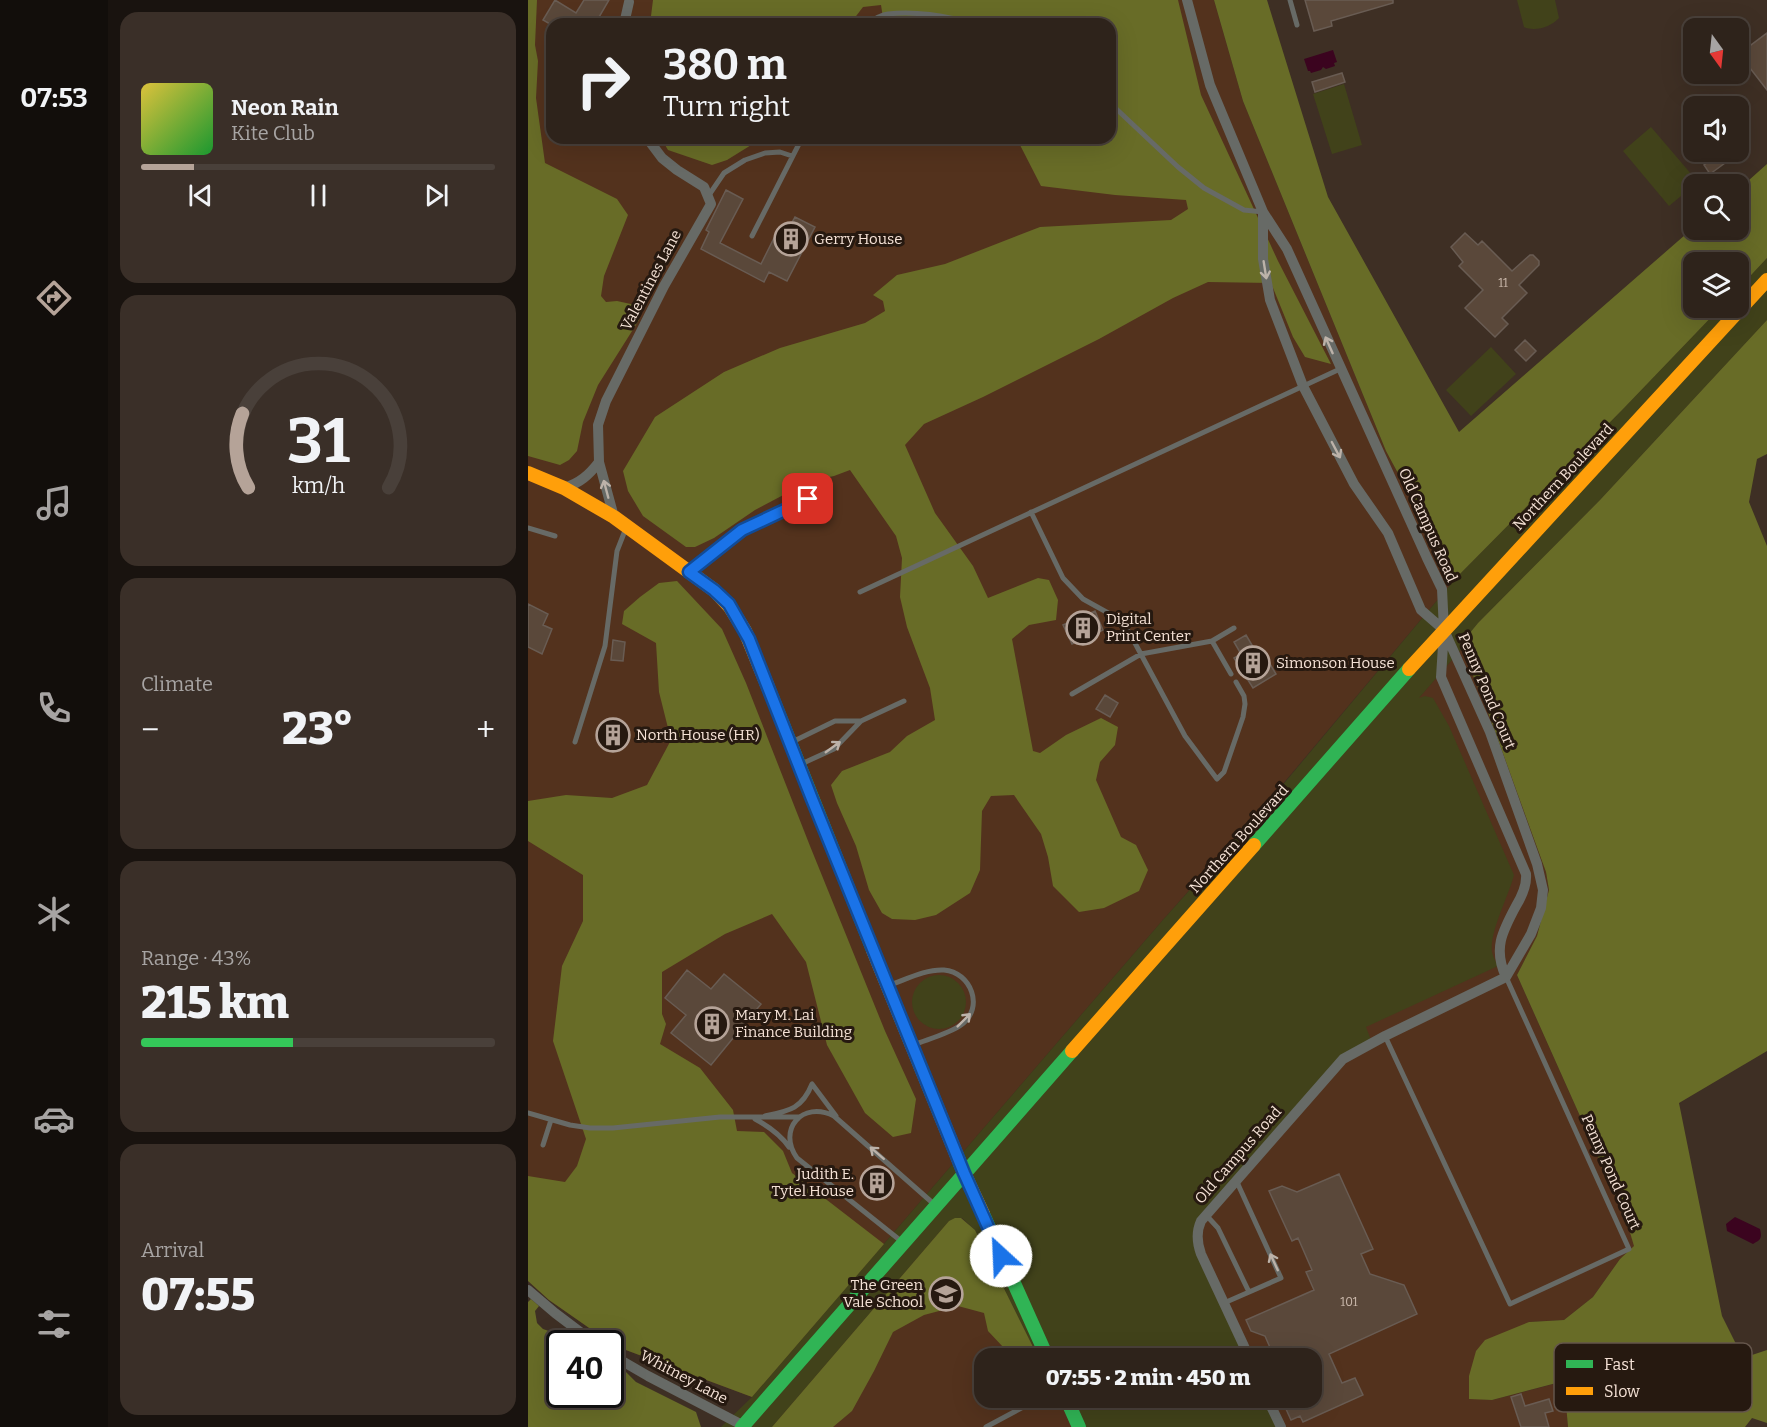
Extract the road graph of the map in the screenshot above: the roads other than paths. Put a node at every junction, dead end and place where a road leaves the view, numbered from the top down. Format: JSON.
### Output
{"nodes":[{"id":1,"x":1187,"y":0,"type":"edge"},
{"id":2,"x":1290,"y":0,"type":"edge"},
{"id":3,"x":629,"y":2,"type":"dead end"},
{"id":4,"x":625,"y":18,"type":"edge"},
{"id":5,"x":875,"y":18,"type":"edge"},
{"id":6,"x":947,"y":18,"type":"edge"},
{"id":7,"x":1297,"y":25,"type":"dead end"},
{"id":8,"x":1116,"y":109,"type":"edge"},
{"id":9,"x":652,"y":144,"type":"edge"},
{"id":10,"x":799,"y":144,"type":"edge"},
{"id":11,"x":792,"y":156,"type":"junction"},
{"id":12,"x":708,"y":196,"type":"junction"},
{"id":13,"x":1263,"y":212,"type":"junction"},
{"id":14,"x":753,"y":236,"type":"dead end"},
{"id":15,"x":1764,"y":288,"type":"edge"},
{"id":16,"x":1340,"y":369,"type":"junction"},
{"id":17,"x":1303,"y":386,"type":"junction"},
{"id":18,"x":599,"y":462,"type":"junction"},
{"id":19,"x":528,"y":473,"type":"edge"},
{"id":20,"x":564,"y":488,"type":"junction"},
{"id":21,"x":808,"y":499,"type":"dead end"},
{"id":22,"x":1031,"y":512,"type":"junction"},
{"id":23,"x":614,"y":517,"type":"junction"},
{"id":24,"x":626,"y":526,"type":"junction"},
{"id":25,"x":528,"y":528,"type":"edge"},
{"id":26,"x":555,"y":537,"type":"dead end"},
{"id":27,"x":689,"y":572,"type":"junction"},
{"id":28,"x":860,"y":592,"type":"dead end"},
{"id":29,"x":1234,"y":628,"type":"dead end"},
{"id":30,"x":1444,"y":630,"type":"junction"},
{"id":31,"x":1212,"y":641,"type":"junction"},
{"id":32,"x":1141,"y":654,"type":"junction"},
{"id":33,"x":1231,"y":674,"type":"dead end"},
{"id":34,"x":1236,"y":682,"type":"dead end"},
{"id":35,"x":1072,"y":694,"type":"dead end"},
{"id":36,"x":904,"y":701,"type":"dead end"},
{"id":37,"x":861,"y":721,"type":"junction"},
{"id":38,"x":575,"y":742,"type":"dead end"},
{"id":39,"x":790,"y":743,"type":"junction"},
{"id":40,"x":799,"y":765,"type":"junction"},
{"id":41,"x":1506,"y":977,"type":"junction"},
{"id":42,"x":889,"y":986,"type":"junction"},
{"id":43,"x":1385,"y":1036,"type":"junction"},
{"id":44,"x":912,"y":1045,"type":"junction"},
{"id":45,"x":528,"y":1113,"type":"edge"},
{"id":46,"x":799,"y":1117,"type":"junction"},
{"id":47,"x":753,"y":1118,"type":"junction"},
{"id":48,"x":551,"y":1120,"type":"junction"},
{"id":49,"x":841,"y":1122,"type":"junction"},
{"id":50,"x":543,"y":1145,"type":"dead end"},
{"id":51,"x":792,"y":1151,"type":"junction"},
{"id":52,"x":964,"y":1173,"type":"junction"},
{"id":53,"x":1236,"y":1180,"type":"junction"},
{"id":54,"x":936,"y":1206,"type":"junction"},
{"id":55,"x":1206,"y":1214,"type":"junction"},
{"id":56,"x":903,"y":1243,"type":"junction"},
{"id":57,"x":528,"y":1290,"type":"edge"},
{"id":58,"x":1249,"y":1292,"type":"junction"},
{"id":59,"x":1224,"y":1303,"type":"junction"},
{"id":60,"x":577,"y":1330,"type":"edge"},
{"id":61,"x":1043,"y":1348,"type":"edge"},
{"id":62,"x":1245,"y":1348,"type":"edge"},
{"id":63,"x":624,"y":1362,"type":"edge"},
{"id":64,"x":1021,"y":1408,"type":"edge"},
{"id":65,"x":1070,"y":1408,"type":"edge"},
{"id":66,"x":1272,"y":1408,"type":"edge"},
{"id":67,"x":743,"y":1426,"type":"edge"},
{"id":68,"x":986,"y":1427,"type":"edge"},
{"id":69,"x":1079,"y":1427,"type":"edge"},
{"id":70,"x":1281,"y":1427,"type":"edge"}],
"edges":[{"from":1,"to":13,"type":"street","name":"Old Campus Road"},
{"from":2,"to":7,"type":"lane"},
{"from":3,"to":4,"type":"street"},
{"from":5,"to":6,"type":"lane"},
{"from":8,"to":13,"type":"lane"},
{"from":9,"to":12,"type":"street"},
{"from":10,"to":11,"type":"lane"},
{"from":11,"to":12,"type":"lane"},
{"from":11,"to":14,"type":"lane"},
{"from":12,"to":18,"type":"street","name":"Valentines Lane"},
{"from":16,"to":13,"type":"street","name":"Old Campus Road","one_way":true},
{"from":13,"to":17,"type":"street","name":"Old Campus Road","one_way":true},
{"from":15,"to":30,"type":"main road","name":"Northern Boulevard"},
{"from":16,"to":17,"type":"lane"},
{"from":16,"to":30,"type":"street","name":"Old Campus Road"},
{"from":17,"to":22,"type":"lane"},
{"from":17,"to":30,"type":"street","name":"Old Campus Road","one_way":true},
{"from":18,"to":20,"type":"street"},
{"from":23,"to":18,"type":"street","name":"Valentines Lane","one_way":true},
{"from":19,"to":20,"type":"main road"},
{"from":20,"to":23,"type":"main road"},
{"from":21,"to":27,"type":"lane"},
{"from":22,"to":28,"type":"lane"},
{"from":22,"to":32,"type":"lane"},
{"from":23,"to":24,"type":"main road"},
{"from":24,"to":27,"type":"main road"},
{"from":24,"to":38,"type":"lane"},
{"from":25,"to":26,"type":"lane"},
{"from":27,"to":39,"type":"main road"},
{"from":29,"to":31,"type":"lane"},
{"from":30,"to":41,"type":"street","name":"Penny Pond Court"},
{"from":30,"to":41,"type":"street","name":"Penny Pond Court"},
{"from":30,"to":52,"type":"main road","name":"Northern Boulevard"},
{"from":31,"to":32,"type":"lane"},
{"from":31,"to":33,"type":"lane"},
{"from":32,"to":34,"type":"lane"},
{"from":32,"to":35,"type":"lane"},
{"from":36,"to":37,"type":"lane"},
{"from":37,"to":39,"type":"lane"},
{"from":40,"to":37,"type":"lane","one_way":true},
{"from":39,"to":40,"type":"main road"},
{"from":40,"to":42,"type":"main road"},
{"from":41,"to":43,"type":"street","name":"Old Campus Road"},
{"from":41,"to":43,"type":"lane","name":"Penny Pond Court"},
{"from":42,"to":44,"type":"main road"},
{"from":44,"to":42,"type":"lane","one_way":true},
{"from":43,"to":53,"type":"street","name":"Old Campus Road"},
{"from":44,"to":52,"type":"main road"},
{"from":45,"to":48,"type":"lane"},
{"from":46,"to":47,"type":"lane"},
{"from":46,"to":49,"type":"lane"},
{"from":46,"to":51,"type":"lane"},
{"from":47,"to":48,"type":"lane"},
{"from":47,"to":49,"type":"lane"},
{"from":47,"to":51,"type":"lane"},
{"from":48,"to":50,"type":"lane"},
{"from":54,"to":49,"type":"lane","one_way":true},
{"from":51,"to":56,"type":"lane"},
{"from":52,"to":54,"type":"main road","name":"Northern Boulevard"},
{"from":52,"to":61,"type":"main road"},
{"from":53,"to":55,"type":"street","name":"Old Campus Road"},
{"from":58,"to":53,"type":"lane","one_way":true},
{"from":54,"to":56,"type":"main road","name":"Northern Boulevard"},
{"from":55,"to":58,"type":"lane"},
{"from":55,"to":59,"type":"street","name":"Old Campus Road"},
{"from":56,"to":67,"type":"main road","name":"Northern Boulevard"},
{"from":57,"to":60,"type":"street"},
{"from":58,"to":59,"type":"lane"},
{"from":59,"to":62,"type":"street","name":"Old Campus Road"},
{"from":63,"to":67,"type":"street","name":"Whitney Lane"},
{"from":64,"to":68,"type":"lane"},
{"from":65,"to":69,"type":"main road"},
{"from":66,"to":70,"type":"street"}]}
